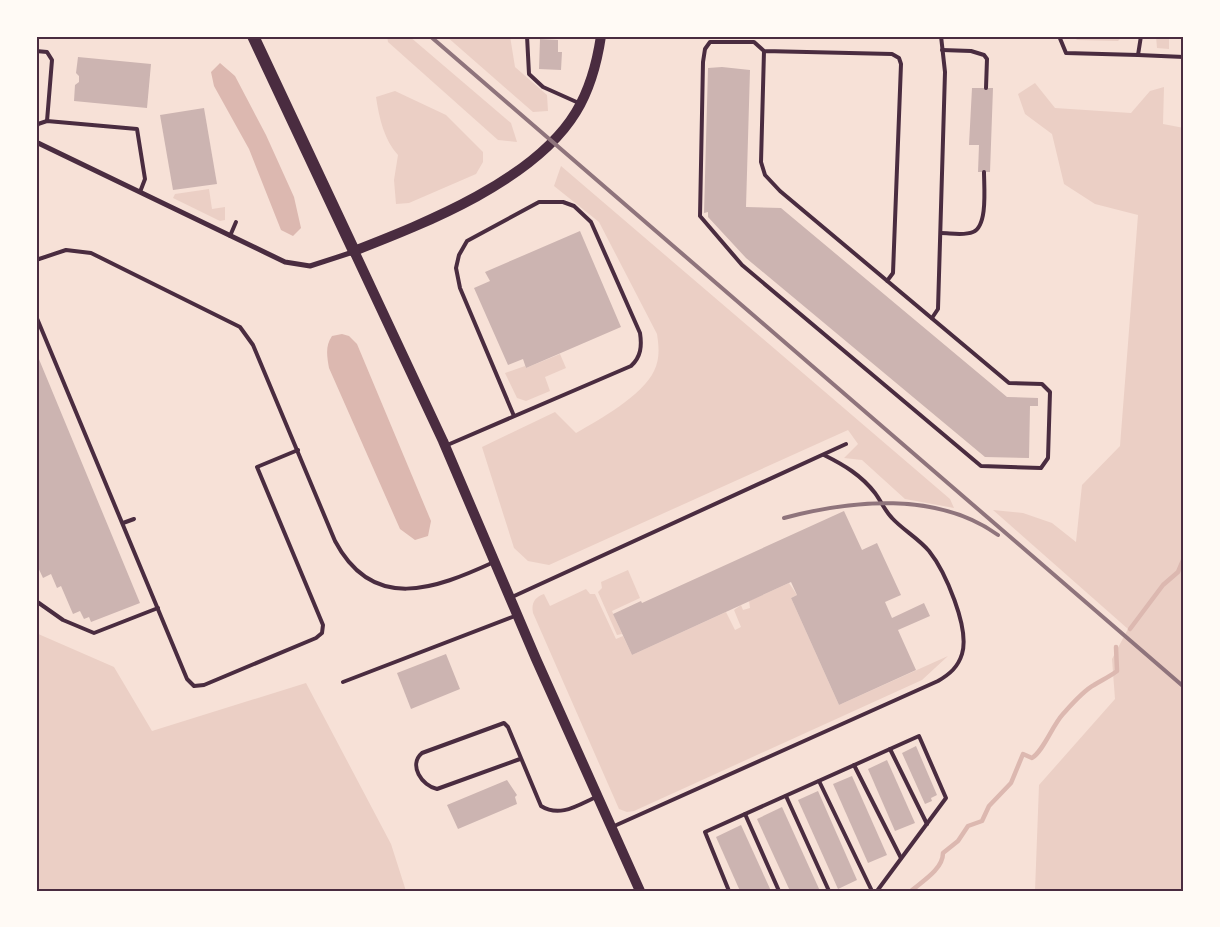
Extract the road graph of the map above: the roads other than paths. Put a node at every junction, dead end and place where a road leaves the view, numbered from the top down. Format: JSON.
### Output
{"nodes":[{"id":1,"x":253,"y":36,"type":"edge"},
{"id":2,"x":527,"y":36,"type":"edge"},
{"id":3,"x":601,"y":36,"type":"edge"},
{"id":4,"x":754,"y":36,"type":"edge"},
{"id":5,"x":941,"y":36,"type":"edge"},
{"id":6,"x":1059,"y":36,"type":"edge"},
{"id":7,"x":1141,"y":36,"type":"edge"},
{"id":8,"x":754,"y":42,"type":"junction"},
{"id":9,"x":942,"y":50,"type":"junction"},
{"id":10,"x":36,"y":51,"type":"edge"},
{"id":11,"x":764,"y":51,"type":"junction"},
{"id":12,"x":1138,"y":55,"type":"junction"},
{"id":13,"x":1184,"y":57,"type":"edge"},
{"id":14,"x":986,"y":88,"type":"dead end"},
{"id":15,"x":580,"y":104,"type":"junction"},
{"id":16,"x":47,"y":121,"type":"junction"},
{"id":17,"x":36,"y":128,"type":"edge"},
{"id":18,"x":36,"y":142,"type":"edge"},
{"id":19,"x":984,"y":172,"type":"dead end"},
{"id":20,"x":140,"y":192,"type":"junction"},
{"id":21,"x":236,"y":222,"type":"dead end"},
{"id":22,"x":941,"y":233,"type":"junction"},
{"id":23,"x":230,"y":236,"type":"junction"},
{"id":24,"x":354,"y":251,"type":"junction"},
{"id":25,"x":36,"y":260,"type":"edge"},
{"id":26,"x":887,"y":281,"type":"junction"},
{"id":27,"x":36,"y":316,"type":"edge"},
{"id":28,"x":932,"y":318,"type":"junction"},
{"id":29,"x":514,"y":416,"type":"junction"},
{"id":30,"x":846,"y":444,"type":"dead end"},
{"id":31,"x":445,"y":446,"type":"junction"},
{"id":32,"x":298,"y":450,"type":"junction"},
{"id":33,"x":824,"y":455,"type":"junction"},
{"id":34,"x":134,"y":518,"type":"dead end"},
{"id":35,"x":123,"y":523,"type":"junction"},
{"id":36,"x":495,"y":562,"type":"junction"},
{"id":37,"x":510,"y":598,"type":"junction"},
{"id":38,"x":36,"y":601,"type":"edge"},
{"id":39,"x":158,"y":608,"type":"junction"},
{"id":40,"x":518,"y":616,"type":"junction"},
{"id":41,"x":343,"y":682,"type":"dead end"},
{"id":42,"x":890,"y":749,"type":"junction"},
{"id":43,"x":520,"y":759,"type":"junction"},
{"id":44,"x":854,"y":765,"type":"junction"},
{"id":45,"x":819,"y":781,"type":"junction"},
{"id":46,"x":598,"y":796,"type":"junction"},
{"id":47,"x":786,"y":796,"type":"junction"},
{"id":48,"x":745,"y":814,"type":"junction"},
{"id":49,"x":927,"y":824,"type":"junction"},
{"id":50,"x":612,"y":827,"type":"junction"},
{"id":51,"x":901,"y":858,"type":"junction"},
{"id":52,"x":640,"y":891,"type":"edge"},
{"id":53,"x":729,"y":891,"type":"edge"},
{"id":54,"x":779,"y":891,"type":"edge"},
{"id":55,"x":829,"y":891,"type":"edge"},
{"id":56,"x":872,"y":891,"type":"edge"},
{"id":57,"x":877,"y":891,"type":"edge"}],
"edges":[{"from":1,"to":24,"type":"highway"},
{"from":2,"to":15,"type":"lane"},
{"from":3,"to":15,"type":"main road"},
{"from":4,"to":8,"type":"lane"},
{"from":5,"to":9,"type":"lane"},
{"from":6,"to":12,"type":"lane"},
{"from":7,"to":12,"type":"lane"},
{"from":8,"to":11,"type":"lane"},
{"from":8,"to":28,"type":"lane"},
{"from":9,"to":14,"type":"lane"},
{"from":9,"to":22,"type":"lane"},
{"from":10,"to":16,"type":"lane"},
{"from":11,"to":26,"type":"lane"},
{"from":11,"to":26,"type":"lane"},
{"from":12,"to":13,"type":"lane"},
{"from":15,"to":24,"type":"main road"},
{"from":16,"to":17,"type":"lane"},
{"from":16,"to":20,"type":"lane"},
{"from":18,"to":20,"type":"street"},
{"from":19,"to":22,"type":"lane"},
{"from":20,"to":23,"type":"street"},
{"from":21,"to":23,"type":"lane"},
{"from":22,"to":28,"type":"lane"},
{"from":23,"to":24,"type":"street"},
{"from":24,"to":31,"type":"main road"},
{"from":25,"to":32,"type":"lane"},
{"from":26,"to":28,"type":"lane"},
{"from":27,"to":35,"type":"lane"},
{"from":29,"to":29,"type":"lane"},
{"from":29,"to":31,"type":"lane"},
{"from":30,"to":33,"type":"lane"},
{"from":31,"to":36,"type":"main road"},
{"from":32,"to":36,"type":"lane"},
{"from":32,"to":39,"type":"lane"},
{"from":33,"to":37,"type":"lane"},
{"from":33,"to":50,"type":"lane"},
{"from":34,"to":35,"type":"lane"},
{"from":35,"to":39,"type":"lane"},
{"from":36,"to":37,"type":"main road"},
{"from":37,"to":40,"type":"main road"},
{"from":38,"to":39,"type":"lane"},
{"from":40,"to":41,"type":"lane"},
{"from":40,"to":46,"type":"main road"},
{"from":42,"to":44,"type":"lane"},
{"from":42,"to":49,"type":"lane"},
{"from":42,"to":49,"type":"lane"},
{"from":43,"to":43,"type":"lane"},
{"from":43,"to":46,"type":"lane"},
{"from":44,"to":45,"type":"lane"},
{"from":44,"to":51,"type":"lane"},
{"from":45,"to":47,"type":"lane"},
{"from":45,"to":56,"type":"lane"},
{"from":46,"to":50,"type":"main road"},
{"from":47,"to":48,"type":"lane"},
{"from":47,"to":55,"type":"lane"},
{"from":48,"to":53,"type":"lane"},
{"from":48,"to":54,"type":"lane"},
{"from":49,"to":51,"type":"lane"},
{"from":50,"to":52,"type":"main road"},
{"from":51,"to":57,"type":"lane"}]}
